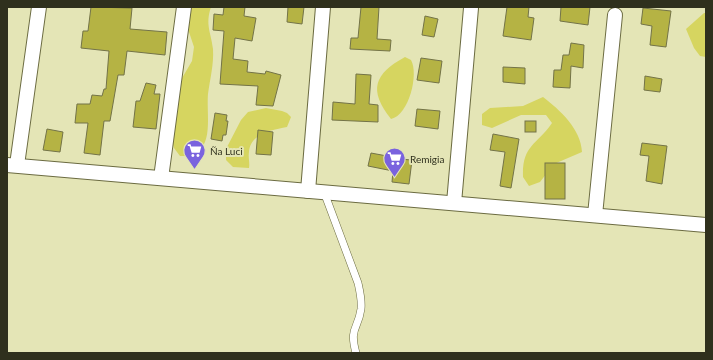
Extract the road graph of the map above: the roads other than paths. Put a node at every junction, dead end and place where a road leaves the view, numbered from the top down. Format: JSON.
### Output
{"nodes":[{"id":1,"x":39,"y":7,"type":"edge"},
{"id":2,"x":184,"y":7,"type":"edge"},
{"id":3,"x":323,"y":7,"type":"edge"},
{"id":4,"x":471,"y":8,"type":"edge"},
{"id":5,"x":615,"y":15,"type":"dead end"},
{"id":6,"x":12,"y":165,"type":"edge"},
{"id":7,"x":160,"y":178,"type":"junction"},
{"id":8,"x":308,"y":191,"type":"junction"},
{"id":9,"x":324,"y":192,"type":"junction"},
{"id":10,"x":454,"y":203,"type":"junction"},
{"id":11,"x":595,"y":215,"type":"junction"},
{"id":12,"x":706,"y":225,"type":"edge"},
{"id":13,"x":356,"y":353,"type":"edge"}],
"edges":[{"from":1,"to":6,"type":"street"},
{"from":2,"to":7,"type":"street"},
{"from":3,"to":8,"type":"street"},
{"from":4,"to":10,"type":"street"},
{"from":5,"to":11,"type":"street"},
{"from":6,"to":7,"type":"street"},
{"from":7,"to":8,"type":"street"},
{"from":8,"to":9,"type":"street"},
{"from":9,"to":10,"type":"street"},
{"from":9,"to":13,"type":"lane"},
{"from":10,"to":11,"type":"street"},
{"from":11,"to":12,"type":"street"}]}
